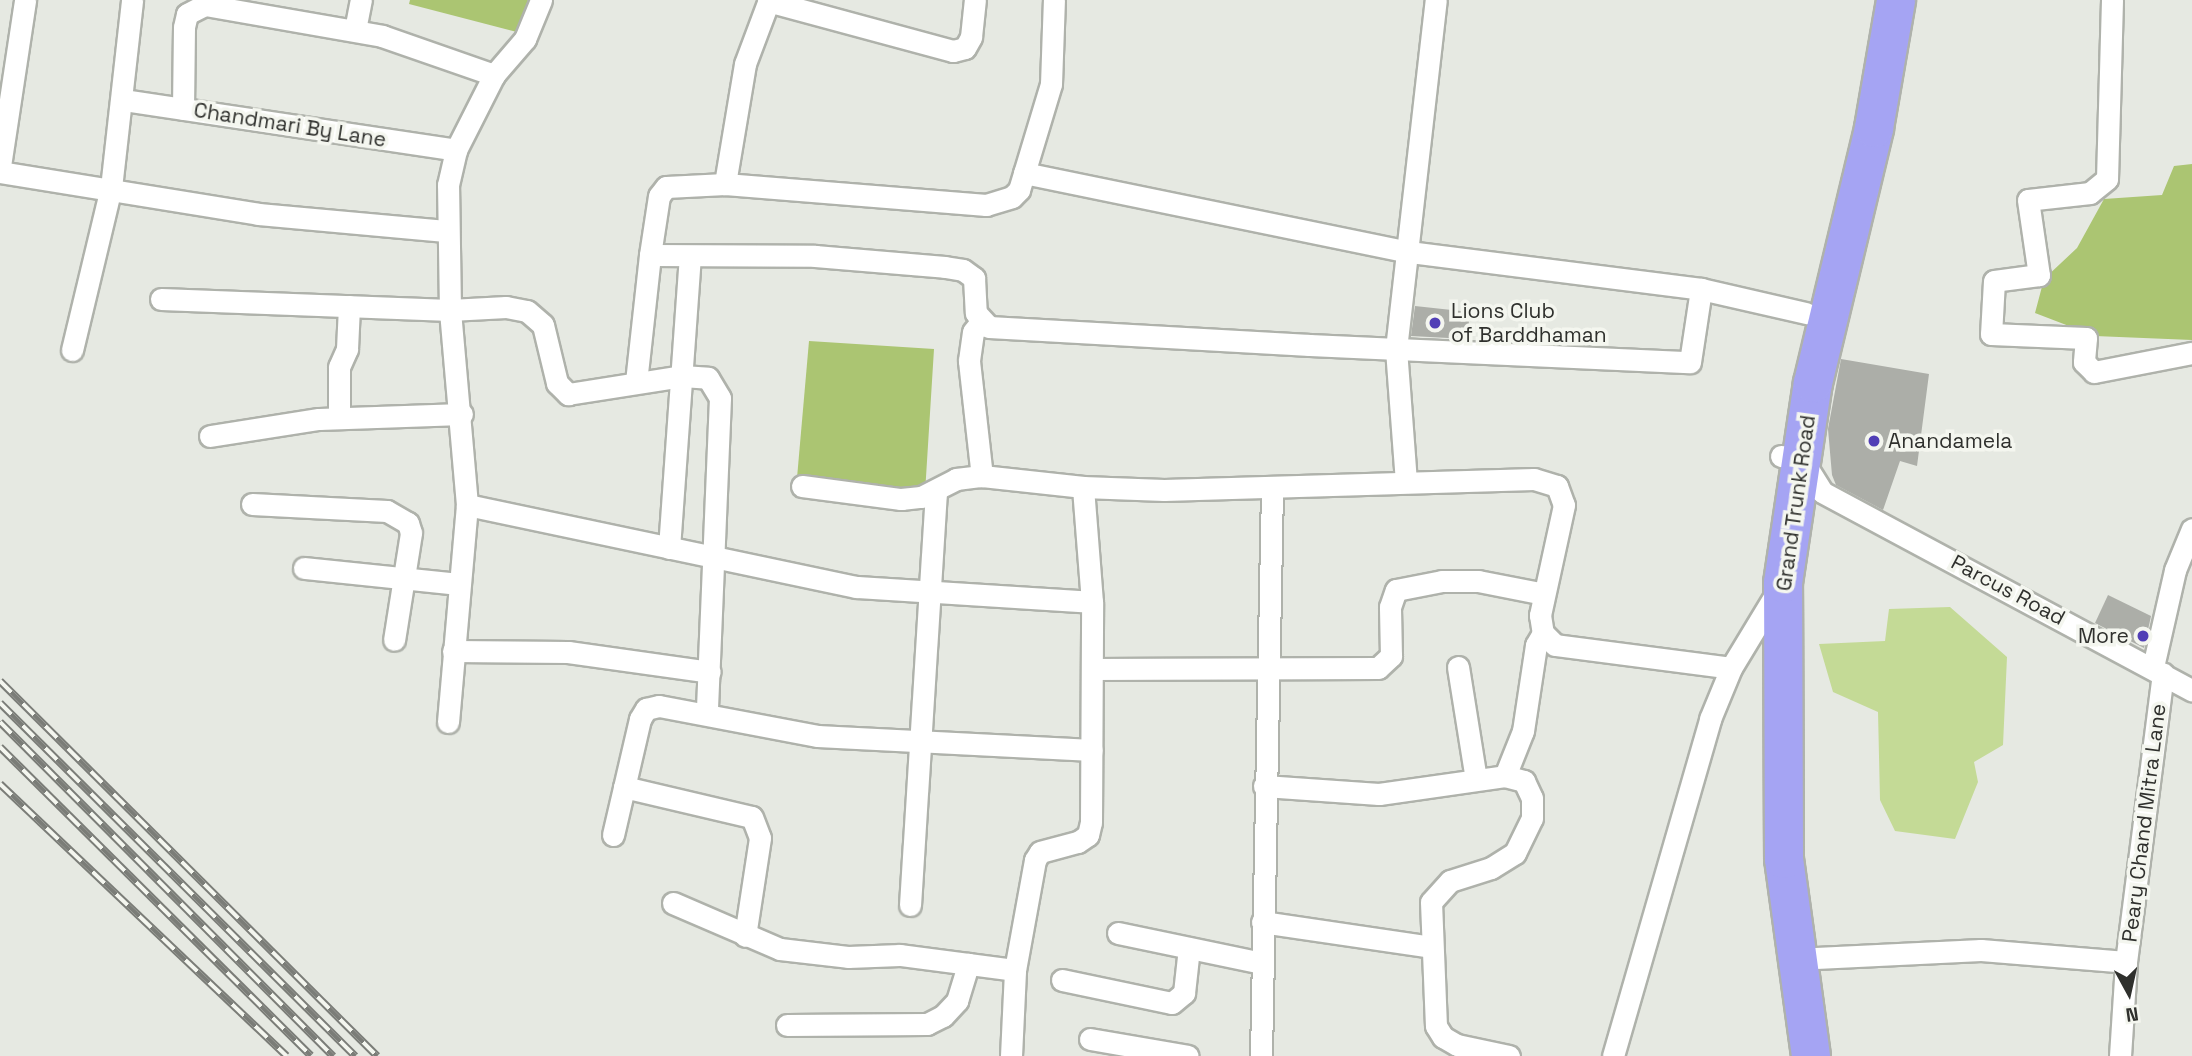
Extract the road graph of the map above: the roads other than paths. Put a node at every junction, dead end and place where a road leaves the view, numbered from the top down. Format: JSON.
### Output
{"nodes":[{"id":1,"x":25,"y":0,"type":"edge"},
{"id":2,"x":132,"y":0,"type":"edge"},
{"id":3,"x":361,"y":0,"type":"edge"},
{"id":4,"x":541,"y":0,"type":"edge"},
{"id":5,"x":975,"y":0,"type":"edge"},
{"id":6,"x":1054,"y":0,"type":"edge"},
{"id":7,"x":1436,"y":0,"type":"edge"},
{"id":8,"x":1869,"y":0,"type":"edge"},
{"id":9,"x":1896,"y":0,"type":"edge"},
{"id":10,"x":2112,"y":0,"type":"edge"},
{"id":11,"x":768,"y":1,"type":"edge"},
{"id":12,"x":355,"y":30,"type":"junction"},
{"id":13,"x":494,"y":75,"type":"junction"},
{"id":14,"x":123,"y":100,"type":"junction"},
{"id":15,"x":183,"y":109,"type":"junction"},
{"id":16,"x":456,"y":150,"type":"junction"},
{"id":17,"x":0,"y":166,"type":"edge"},
{"id":18,"x":0,"y":172,"type":"edge"},
{"id":19,"x":1024,"y":173,"type":"junction"},
{"id":20,"x":725,"y":184,"type":"junction"},
{"id":21,"x":111,"y":188,"type":"junction"},
{"id":22,"x":446,"y":231,"type":"junction"},
{"id":23,"x":1409,"y":252,"type":"junction"},
{"id":24,"x":650,"y":254,"type":"junction"},
{"id":25,"x":690,"y":258,"type":"junction"},
{"id":26,"x":1701,"y":289,"type":"junction"},
{"id":27,"x":161,"y":299,"type":"dead end"},
{"id":28,"x":349,"y":306,"type":"junction"},
{"id":29,"x":450,"y":310,"type":"junction"},
{"id":30,"x":1806,"y":313,"type":"junction"},
{"id":31,"x":980,"y":323,"type":"junction"},
{"id":32,"x":1396,"y":349,"type":"junction"},
{"id":33,"x":72,"y":350,"type":"dead end"},
{"id":34,"x":2192,"y":353,"type":"edge"},
{"id":35,"x":682,"y":376,"type":"junction"},
{"id":36,"x":636,"y":382,"type":"junction"},
{"id":37,"x":462,"y":414,"type":"junction"},
{"id":38,"x":339,"y":418,"type":"junction"},
{"id":39,"x":210,"y":436,"type":"dead end"},
{"id":40,"x":982,"y":476,"type":"junction"},
{"id":41,"x":1795,"y":481,"type":"junction"},
{"id":42,"x":1406,"y":482,"type":"junction"},
{"id":43,"x":802,"y":486,"type":"dead end"},
{"id":44,"x":1083,"y":487,"type":"junction"},
{"id":45,"x":1272,"y":487,"type":"junction"},
{"id":46,"x":936,"y":491,"type":"junction"},
{"id":47,"x":252,"y":504,"type":"dead end"},
{"id":48,"x":467,"y":505,"type":"junction"},
{"id":49,"x":2192,"y":529,"type":"edge"},
{"id":50,"x":669,"y":548,"type":"junction"},
{"id":51,"x":717,"y":559,"type":"junction"},
{"id":52,"x":303,"y":568,"type":"dead end"},
{"id":53,"x":404,"y":579,"type":"junction"},
{"id":54,"x":458,"y":584,"type":"junction"},
{"id":55,"x":930,"y":593,"type":"junction"},
{"id":56,"x":1544,"y":594,"type":"junction"},
{"id":57,"x":1773,"y":596,"type":"junction"},
{"id":58,"x":1092,"y":602,"type":"junction"},
{"id":59,"x":1544,"y":633,"type":"junction"},
{"id":60,"x":394,"y":640,"type":"dead end"},
{"id":61,"x":453,"y":651,"type":"junction"},
{"id":62,"x":1458,"y":667,"type":"dead end"},
{"id":63,"x":1268,"y":668,"type":"junction"},
{"id":64,"x":1731,"y":668,"type":"junction"},
{"id":65,"x":1092,"y":669,"type":"junction"},
{"id":66,"x":2158,"y":670,"type":"junction"},
{"id":67,"x":710,"y":671,"type":"junction"},
{"id":68,"x":2192,"y":690,"type":"edge"},
{"id":69,"x":708,"y":713,"type":"junction"},
{"id":70,"x":448,"y":722,"type":"dead end"},
{"id":71,"x":920,"y":744,"type":"junction"},
{"id":72,"x":1092,"y":750,"type":"junction"},
{"id":73,"x":1506,"y":776,"type":"junction"},
{"id":74,"x":1476,"y":779,"type":"junction"},
{"id":75,"x":1264,"y":786,"type":"junction"},
{"id":76,"x":624,"y":787,"type":"junction"},
{"id":77,"x":613,"y":835,"type":"dead end"},
{"id":78,"x":673,"y":903,"type":"dead end"},
{"id":79,"x":909,"y":905,"type":"dead end"},
{"id":80,"x":1262,"y":922,"type":"junction"},
{"id":81,"x":1118,"y":933,"type":"dead end"},
{"id":82,"x":745,"y":936,"type":"junction"},
{"id":83,"x":1431,"y":947,"type":"junction"},
{"id":84,"x":1189,"y":948,"type":"junction"},
{"id":85,"x":1794,"y":959,"type":"junction"},
{"id":86,"x":2126,"y":961,"type":"junction"},
{"id":87,"x":1262,"y":963,"type":"junction"},
{"id":88,"x":968,"y":964,"type":"junction"},
{"id":89,"x":1014,"y":970,"type":"junction"},
{"id":90,"x":1062,"y":980,"type":"dead end"},
{"id":91,"x":788,"y":1025,"type":"dead end"},
{"id":92,"x":1090,"y":1039,"type":"dead end"},
{"id":93,"x":1011,"y":1056,"type":"edge"},
{"id":94,"x":1188,"y":1056,"type":"edge"},
{"id":95,"x":1261,"y":1056,"type":"edge"},
{"id":96,"x":1509,"y":1056,"type":"edge"},
{"id":97,"x":1612,"y":1056,"type":"edge"},
{"id":98,"x":1786,"y":1056,"type":"edge"},
{"id":99,"x":1811,"y":1056,"type":"edge"},
{"id":100,"x":2120,"y":1056,"type":"edge"}],
"edges":[{"from":1,"to":17,"type":"street"},
{"from":2,"to":14,"type":"street"},
{"from":3,"to":12,"type":"street"},
{"from":4,"to":13,"type":"street"},
{"from":5,"to":11,"type":"street"},
{"from":6,"to":19,"type":"street"},
{"from":7,"to":23,"type":"street"},
{"from":8,"to":30,"type":"highway","name":"Grand Trunk Road"},
{"from":9,"to":41,"type":"highway","name":"Grand Trunk Road"},
{"from":10,"to":34,"type":"street"},
{"from":11,"to":20,"type":"street"},
{"from":12,"to":13,"type":"street"},
{"from":12,"to":15,"type":"street"},
{"from":13,"to":16,"type":"street"},
{"from":14,"to":15,"type":"street","name":"Chandmari By Lane"},
{"from":14,"to":21,"type":"street"},
{"from":15,"to":16,"type":"street","name":"Chandmari By Lane"},
{"from":16,"to":22,"type":"street"},
{"from":18,"to":21,"type":"street"},
{"from":19,"to":20,"type":"street"},
{"from":19,"to":23,"type":"street"},
{"from":20,"to":24,"type":"street"},
{"from":21,"to":22,"type":"street"},
{"from":21,"to":33,"type":"street"},
{"from":22,"to":29,"type":"street"},
{"from":23,"to":26,"type":"street"},
{"from":23,"to":32,"type":"street"},
{"from":24,"to":25,"type":"street"},
{"from":24,"to":36,"type":"street"},
{"from":25,"to":31,"type":"street"},
{"from":25,"to":35,"type":"street"},
{"from":26,"to":30,"type":"street"},
{"from":26,"to":32,"type":"street"},
{"from":27,"to":28,"type":"street"},
{"from":28,"to":29,"type":"street"},
{"from":28,"to":38,"type":"street"},
{"from":29,"to":36,"type":"street"},
{"from":29,"to":37,"type":"street"},
{"from":30,"to":41,"type":"highway","name":"Grand Trunk Road"},
{"from":31,"to":32,"type":"street"},
{"from":31,"to":40,"type":"street"},
{"from":32,"to":42,"type":"street"},
{"from":35,"to":36,"type":"street"},
{"from":35,"to":50,"type":"street"},
{"from":35,"to":51,"type":"street"},
{"from":37,"to":38,"type":"street"},
{"from":37,"to":48,"type":"street"},
{"from":38,"to":39,"type":"street"},
{"from":40,"to":44,"type":"street"},
{"from":40,"to":46,"type":"street"},
{"from":41,"to":57,"type":"highway","name":"Grand Trunk Road"},
{"from":41,"to":66,"type":"street","name":"Parcus Road"},
{"from":42,"to":45,"type":"street"},
{"from":42,"to":56,"type":"street"},
{"from":43,"to":46,"type":"street"},
{"from":44,"to":45,"type":"street"},
{"from":44,"to":58,"type":"street"},
{"from":45,"to":63,"type":"street"},
{"from":46,"to":55,"type":"street"},
{"from":47,"to":53,"type":"street"},
{"from":48,"to":50,"type":"street"},
{"from":48,"to":54,"type":"street"},
{"from":49,"to":66,"type":"street","name":"Peary Chand Mitra Lane"},
{"from":50,"to":51,"type":"street"},
{"from":51,"to":55,"type":"street"},
{"from":51,"to":67,"type":"street"},
{"from":52,"to":53,"type":"street"},
{"from":53,"to":54,"type":"street"},
{"from":53,"to":60,"type":"street"},
{"from":54,"to":61,"type":"street"},
{"from":55,"to":58,"type":"street"},
{"from":55,"to":71,"type":"street"},
{"from":56,"to":59,"type":"street"},
{"from":56,"to":63,"type":"street"},
{"from":57,"to":64,"type":"street"},
{"from":57,"to":85,"type":"highway","name":"Grand Trunk Road"},
{"from":57,"to":98,"type":"highway","name":"Grand Trunk Road"},
{"from":58,"to":65,"type":"street"},
{"from":59,"to":64,"type":"street"},
{"from":59,"to":73,"type":"street"},
{"from":61,"to":67,"type":"street"},
{"from":61,"to":70,"type":"street"},
{"from":62,"to":74,"type":"street"},
{"from":63,"to":65,"type":"street"},
{"from":63,"to":75,"type":"street"},
{"from":64,"to":97,"type":"street"},
{"from":65,"to":72,"type":"street"},
{"from":66,"to":68,"type":"street","name":"Parcus Road"},
{"from":66,"to":86,"type":"street","name":"Peary Chand Mitra Lane"},
{"from":67,"to":69,"type":"street"},
{"from":69,"to":71,"type":"street"},
{"from":69,"to":76,"type":"street"},
{"from":71,"to":72,"type":"street"},
{"from":71,"to":79,"type":"street"},
{"from":72,"to":89,"type":"street"},
{"from":73,"to":74,"type":"street"},
{"from":73,"to":83,"type":"street"},
{"from":74,"to":75,"type":"street"},
{"from":75,"to":80,"type":"street"},
{"from":76,"to":77,"type":"street"},
{"from":76,"to":82,"type":"street"},
{"from":78,"to":82,"type":"street"},
{"from":80,"to":83,"type":"street"},
{"from":80,"to":87,"type":"street"},
{"from":81,"to":84,"type":"street"},
{"from":82,"to":88,"type":"street"},
{"from":83,"to":96,"type":"street"},
{"from":84,"to":87,"type":"street"},
{"from":84,"to":90,"type":"street"},
{"from":85,"to":86,"type":"street"},
{"from":85,"to":99,"type":"highway","name":"Grand Trunk Road"},
{"from":86,"to":100,"type":"street","name":"Peary Chand Mitra Lane"},
{"from":87,"to":95,"type":"street"},
{"from":88,"to":89,"type":"street"},
{"from":88,"to":91,"type":"street"},
{"from":89,"to":93,"type":"street"},
{"from":92,"to":94,"type":"street"}]}
